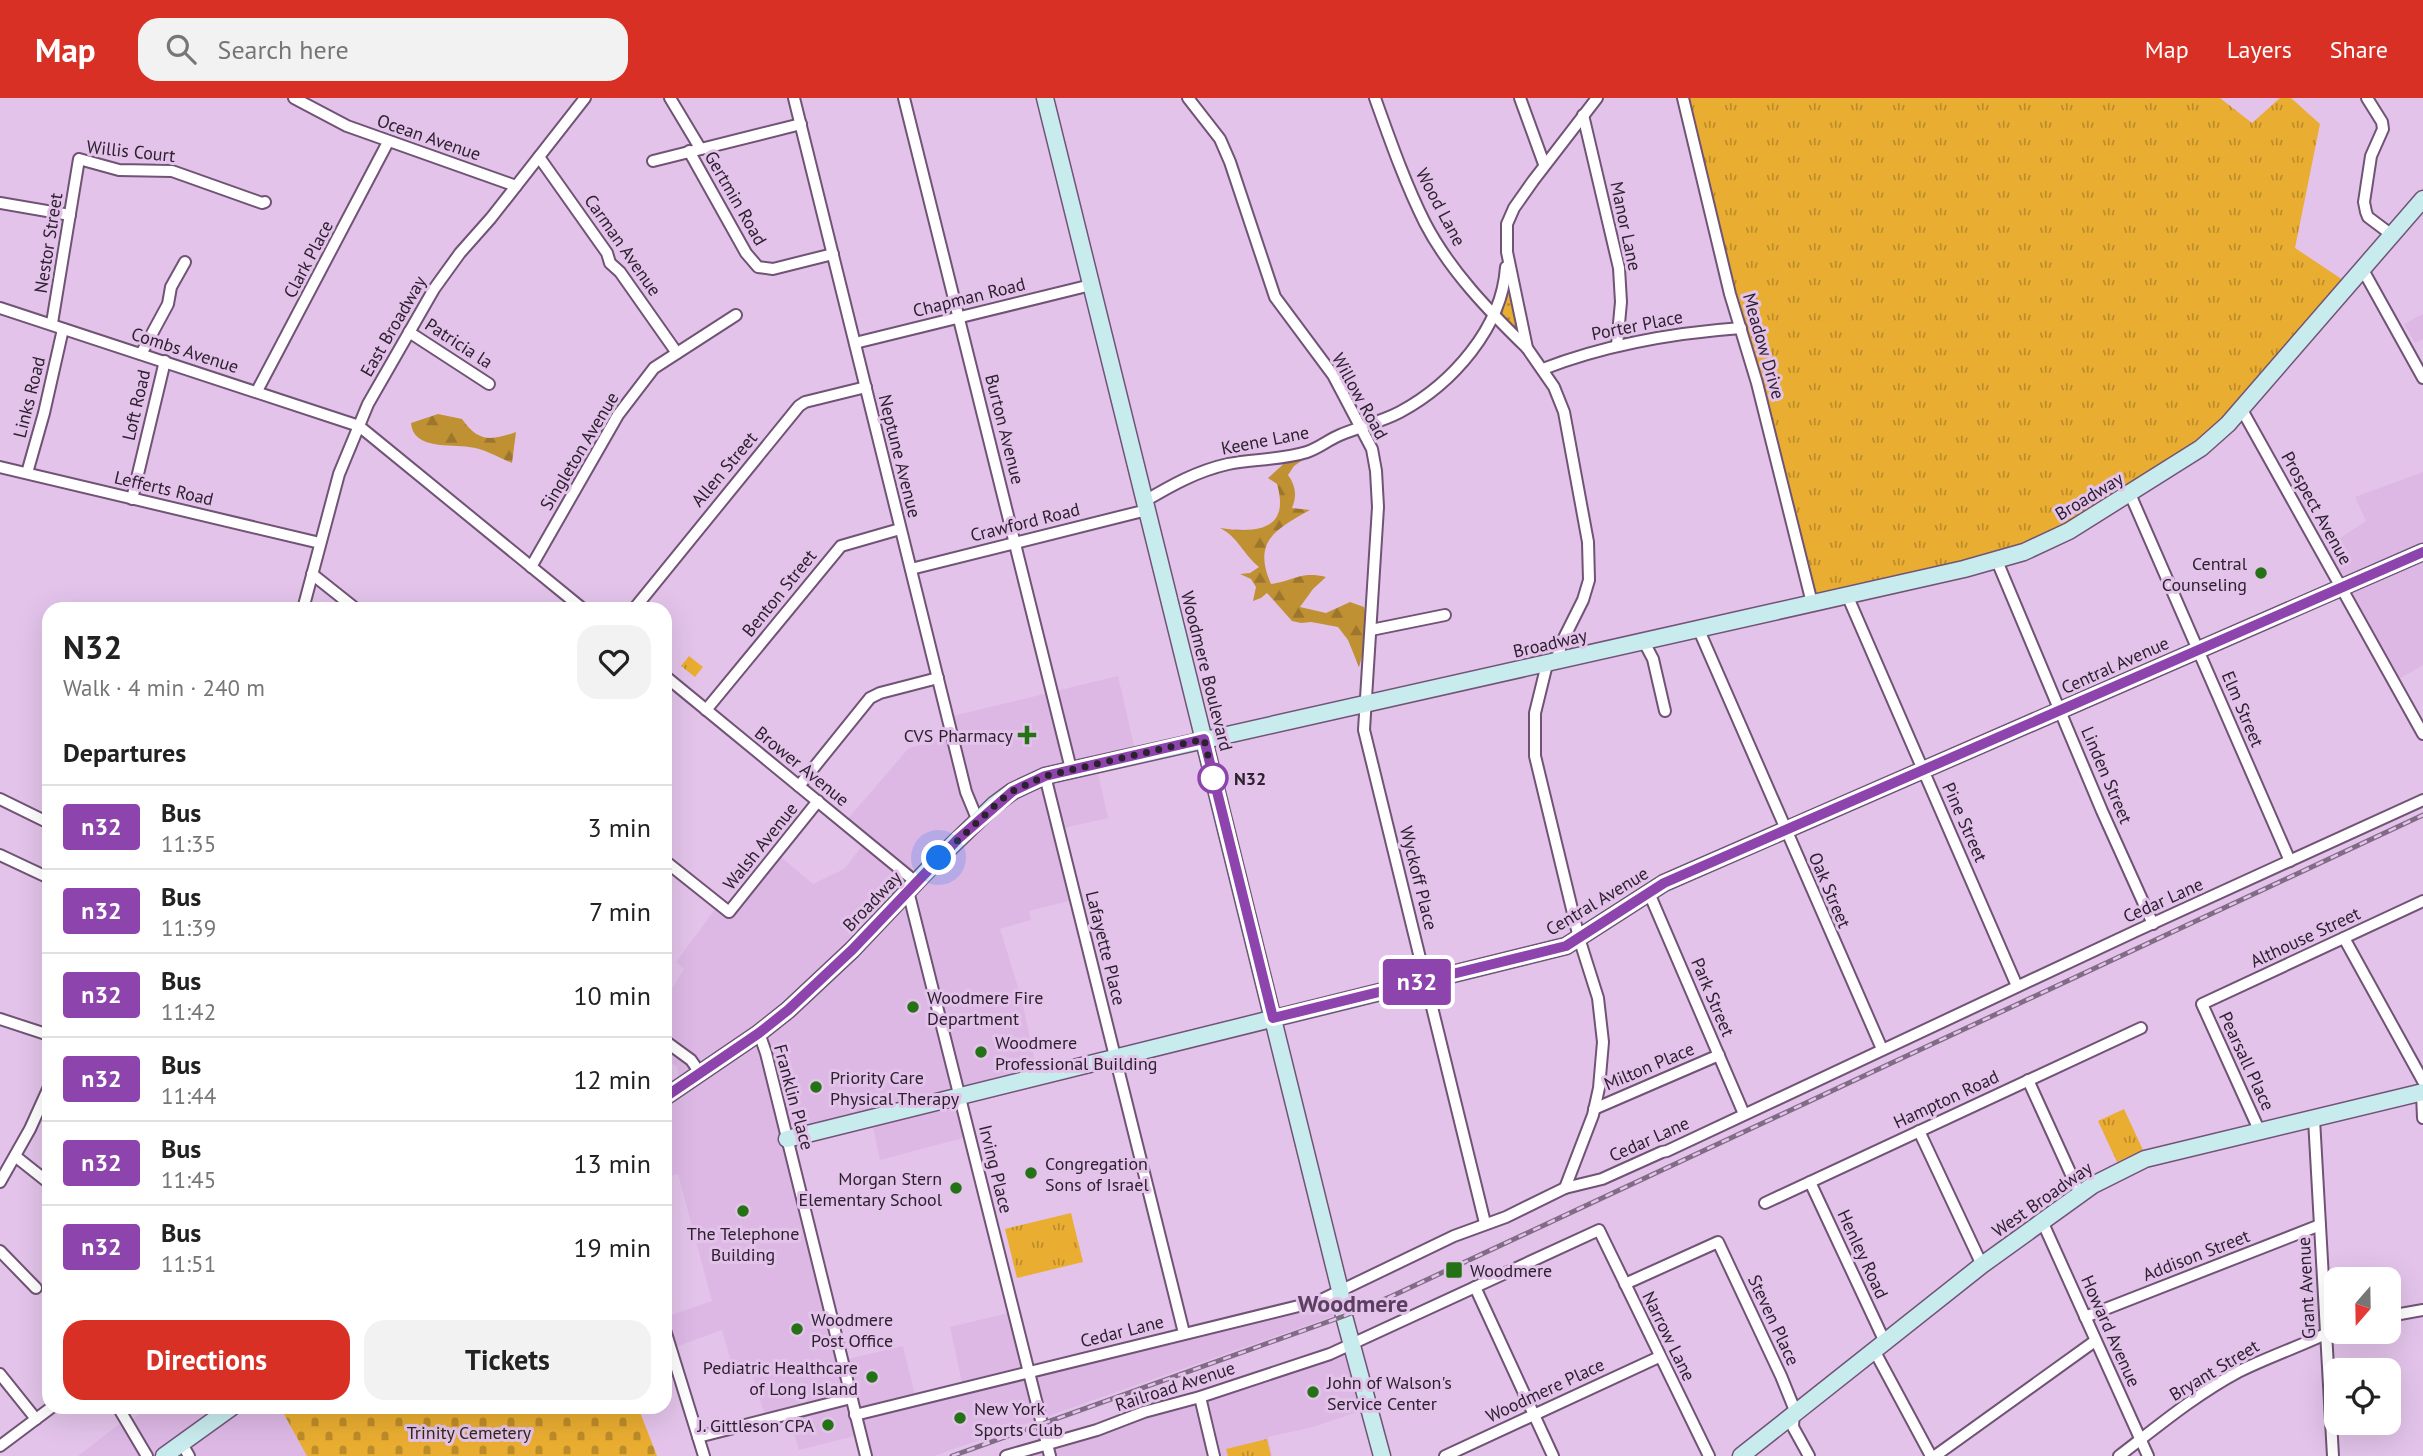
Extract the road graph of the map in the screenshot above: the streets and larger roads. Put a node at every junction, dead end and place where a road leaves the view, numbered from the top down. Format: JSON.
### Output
{"nodes":[{"id":1,"x":294,"y":98,"type":"edge"},
{"id":2,"x":585,"y":98,"type":"edge"},
{"id":3,"x":670,"y":98,"type":"edge"},
{"id":4,"x":794,"y":98,"type":"edge"},
{"id":5,"x":904,"y":98,"type":"edge"},
{"id":6,"x":1045,"y":98,"type":"edge"},
{"id":7,"x":1188,"y":98,"type":"edge"},
{"id":8,"x":1375,"y":98,"type":"edge"},
{"id":9,"x":1520,"y":98,"type":"edge"},
{"id":10,"x":1597,"y":98,"type":"edge"},
{"id":11,"x":1683,"y":98,"type":"edge"},
{"id":12,"x":2367,"y":98,"type":"edge"},
{"id":13,"x":1583,"y":115,"type":"junction"},
{"id":14,"x":800,"y":124,"type":"junction"},
{"id":15,"x":388,"y":142,"type":"junction"},
{"id":16,"x":694,"y":150,"type":"junction"},
{"id":17,"x":539,"y":157,"type":"junction"},
{"id":18,"x":653,"y":161,"type":"dead end"},
{"id":19,"x":1544,"y":164,"type":"junction"},
{"id":20,"x":77,"y":168,"type":"joint"},
{"id":21,"x":516,"y":187,"type":"junction"},
{"id":22,"x":2423,"y":199,"type":"edge"},
{"id":23,"x":265,"y":202,"type":"dead end"},
{"id":24,"x":0,"y":203,"type":"edge"},
{"id":25,"x":70,"y":215,"type":"junction"},
{"id":26,"x":2392,"y":235,"type":"junction"},
{"id":27,"x":1507,"y":252,"type":"junction"},
{"id":28,"x":833,"y":254,"type":"junction"},
{"id":29,"x":185,"y":262,"type":"dead end"},
{"id":30,"x":2362,"y":270,"type":"junction"},
{"id":31,"x":1091,"y":285,"type":"junction"},
{"id":32,"x":0,"y":308,"type":"edge"},
{"id":33,"x":736,"y":315,"type":"dead end"},
{"id":34,"x":1494,"y":315,"type":"junction"},
{"id":35,"x":959,"y":318,"type":"junction"},
{"id":36,"x":52,"y":323,"type":"junction"},
{"id":37,"x":1741,"y":328,"type":"junction"},
{"id":38,"x":63,"y":329,"type":"junction"},
{"id":39,"x":409,"y":332,"type":"junction"},
{"id":40,"x":855,"y":343,"type":"junction"},
{"id":41,"x":1617,"y":345,"type":"junction"},
{"id":42,"x":1527,"y":348,"type":"junction"},
{"id":43,"x":677,"y":353,"type":"junction"},
{"id":44,"x":141,"y":354,"type":"junction"},
{"id":45,"x":165,"y":361,"type":"junction"},
{"id":46,"x":1543,"y":369,"type":"junction"},
{"id":47,"x":2423,"y":378,"type":"edge"},
{"id":48,"x":489,"y":384,"type":"dead end"},
{"id":49,"x":866,"y":387,"type":"junction"},
{"id":50,"x":257,"y":391,"type":"junction"},
{"id":51,"x":2242,"y":410,"type":"junction"},
{"id":52,"x":359,"y":426,"type":"junction"},
{"id":53,"x":1360,"y":428,"type":"junction"},
{"id":54,"x":0,"y":467,"type":"edge"},
{"id":55,"x":27,"y":473,"type":"junction"},
{"id":56,"x":2130,"y":494,"type":"junction"},
{"id":57,"x":132,"y":499,"type":"junction"},
{"id":58,"x":1146,"y":505,"type":"junction"},
{"id":59,"x":900,"y":529,"type":"junction"},
{"id":60,"x":320,"y":543,"type":"junction"},
{"id":61,"x":1015,"y":543,"type":"junction"},
{"id":62,"x":2423,"y":552,"type":"edge"},
{"id":63,"x":1997,"y":561,"type":"junction"},
{"id":64,"x":531,"y":567,"type":"junction"},
{"id":65,"x":911,"y":569,"type":"junction"},
{"id":66,"x":312,"y":574,"type":"junction"},
{"id":67,"x":2342,"y":587,"type":"junction"},
{"id":68,"x":1847,"y":595,"type":"junction"},
{"id":69,"x":305,"y":602,"type":"edge"},
{"id":70,"x":346,"y":602,"type":"edge"},
{"id":71,"x":574,"y":602,"type":"edge"},
{"id":72,"x":640,"y":602,"type":"edge"},
{"id":73,"x":1812,"y":603,"type":"junction"},
{"id":74,"x":1445,"y":615,"type":"dead end"},
{"id":75,"x":1698,"y":628,"type":"junction"},
{"id":76,"x":1371,"y":630,"type":"junction"},
{"id":77,"x":1644,"y":642,"type":"junction"},
{"id":78,"x":2198,"y":650,"type":"junction"},
{"id":79,"x":1551,"y":663,"type":"junction"},
{"id":80,"x":938,"y":678,"type":"junction"},
{"id":81,"x":672,"y":682,"type":"edge"},
{"id":82,"x":1366,"y":703,"type":"junction"},
{"id":83,"x":706,"y":710,"type":"junction"},
{"id":84,"x":2060,"y":710,"type":"junction"},
{"id":85,"x":1665,"y":711,"type":"dead end"},
{"id":86,"x":2423,"y":734,"type":"edge"},
{"id":87,"x":1204,"y":739,"type":"junction"},
{"id":88,"x":1071,"y":769,"type":"junction"},
{"id":89,"x":1923,"y":770,"type":"junction"},
{"id":90,"x":1045,"y":776,"type":"junction"},
{"id":91,"x":799,"y":786,"type":"junction"},
{"id":92,"x":0,"y":799,"type":"edge"},
{"id":93,"x":2423,"y":800,"type":"edge"},
{"id":94,"x":818,"y":801,"type":"junction"},
{"id":95,"x":42,"y":820,"type":"edge"},
{"id":96,"x":978,"y":821,"type":"junction"},
{"id":97,"x":1785,"y":830,"type":"junction"},
{"id":98,"x":0,"y":855,"type":"edge"},
{"id":99,"x":2290,"y":861,"type":"junction"},
{"id":100,"x":672,"y":867,"type":"edge"},
{"id":101,"x":42,"y":875,"type":"edge"},
{"id":102,"x":913,"y":887,"type":"junction"},
{"id":103,"x":1649,"y":893,"type":"junction"},
{"id":104,"x":2423,"y":901,"type":"edge"},
{"id":105,"x":2153,"y":924,"type":"junction"},
{"id":106,"x":1579,"y":938,"type":"junction"},
{"id":107,"x":2344,"y":938,"type":"junction"},
{"id":108,"x":1426,"y":980,"type":"junction"},
{"id":109,"x":2018,"y":986,"type":"junction"},
{"id":110,"x":2202,"y":1004,"type":"joint"},
{"id":111,"x":1273,"y":1018,"type":"junction"},
{"id":112,"x":0,"y":1019,"type":"edge"},
{"id":113,"x":2141,"y":1028,"type":"dead end"},
{"id":114,"x":42,"y":1032,"type":"edge"},
{"id":115,"x":759,"y":1033,"type":"junction"},
{"id":116,"x":672,"y":1046,"type":"edge"},
{"id":117,"x":1882,"y":1049,"type":"junction"},
{"id":118,"x":1719,"y":1055,"type":"junction"},
{"id":119,"x":1115,"y":1057,"type":"junction"},
{"id":120,"x":700,"y":1073,"type":"junction"},
{"id":121,"x":2028,"y":1080,"type":"junction"},
{"id":122,"x":2423,"y":1089,"type":"edge"},
{"id":123,"x":672,"y":1092,"type":"edge"},
{"id":124,"x":960,"y":1095,"type":"junction"},
{"id":125,"x":42,"y":1101,"type":"edge"},
{"id":126,"x":1594,"y":1109,"type":"junction"},
{"id":127,"x":1744,"y":1114,"type":"junction"},
{"id":128,"x":2423,"y":1118,"type":"edge"},
{"id":129,"x":2314,"y":1119,"type":"junction"},
{"id":130,"x":1919,"y":1131,"type":"junction"},
{"id":131,"x":2260,"y":1132,"type":"junction"},
{"id":132,"x":787,"y":1139,"type":"junction"},
{"id":133,"x":15,"y":1156,"type":"junction"},
{"id":134,"x":42,"y":1177,"type":"edge"},
{"id":135,"x":0,"y":1182,"type":"edge"},
{"id":136,"x":1810,"y":1182,"type":"junction"},
{"id":137,"x":1565,"y":1188,"type":"junction"},
{"id":138,"x":2080,"y":1194,"type":"junction"},
{"id":139,"x":1765,"y":1203,"type":"dead end"},
{"id":140,"x":2042,"y":1221,"type":"junction"},
{"id":141,"x":1485,"y":1223,"type":"junction"},
{"id":142,"x":2320,"y":1225,"type":"junction"},
{"id":143,"x":1599,"y":1230,"type":"joint"},
{"id":144,"x":0,"y":1251,"type":"edge"},
{"id":145,"x":1982,"y":1265,"type":"junction"},
{"id":146,"x":2324,"y":1267,"type":"edge"},
{"id":147,"x":1625,"y":1284,"type":"junction"},
{"id":148,"x":1475,"y":1287,"type":"junction"},
{"id":149,"x":36,"y":1288,"type":"dead end"},
{"id":150,"x":1340,"y":1290,"type":"junction"},
{"id":151,"x":2423,"y":1310,"type":"edge"},
{"id":152,"x":2401,"y":1314,"type":"edge"},
{"id":153,"x":2085,"y":1317,"type":"junction"},
{"id":154,"x":1184,"y":1334,"type":"junction"},
{"id":155,"x":2324,"y":1335,"type":"edge"},
{"id":156,"x":2095,"y":1341,"type":"junction"},
{"id":157,"x":1352,"y":1343,"type":"junction"},
{"id":158,"x":2331,"y":1344,"type":"edge"},
{"id":159,"x":1879,"y":1345,"type":"junction"},
{"id":160,"x":672,"y":1353,"type":"edge"},
{"id":161,"x":1659,"y":1357,"type":"junction"},
{"id":162,"x":1029,"y":1372,"type":"junction"},
{"id":163,"x":0,"y":1374,"type":"edge"},
{"id":164,"x":1200,"y":1397,"type":"junction"},
{"id":165,"x":851,"y":1398,"type":"junction"},
{"id":166,"x":43,"y":1414,"type":"edge"},
{"id":167,"x":122,"y":1414,"type":"edge"},
{"id":168,"x":224,"y":1414,"type":"edge"},
{"id":169,"x":855,"y":1415,"type":"junction"},
{"id":170,"x":1534,"y":1415,"type":"junction"},
{"id":171,"x":1792,"y":1415,"type":"junction"},
{"id":172,"x":36,"y":1419,"type":"junction"},
{"id":173,"x":698,"y":1437,"type":"junction"},
{"id":174,"x":2140,"y":1440,"type":"junction"},
{"id":175,"x":0,"y":1446,"type":"edge"},
{"id":176,"x":185,"y":1450,"type":"edge"},
{"id":177,"x":1049,"y":1450,"type":"edge"},
{"id":178,"x":147,"y":1456,"type":"edge"},
{"id":179,"x":164,"y":1456,"type":"edge"},
{"id":180,"x":704,"y":1456,"type":"edge"},
{"id":181,"x":866,"y":1456,"type":"edge"},
{"id":182,"x":1006,"y":1456,"type":"edge"},
{"id":183,"x":1214,"y":1456,"type":"edge"},
{"id":184,"x":1382,"y":1456,"type":"edge"},
{"id":185,"x":1445,"y":1456,"type":"edge"},
{"id":186,"x":1553,"y":1456,"type":"edge"},
{"id":187,"x":1709,"y":1456,"type":"edge"},
{"id":188,"x":1741,"y":1456,"type":"edge"},
{"id":189,"x":1809,"y":1456,"type":"edge"},
{"id":190,"x":1933,"y":1456,"type":"edge"},
{"id":191,"x":2119,"y":1456,"type":"edge"},
{"id":192,"x":2148,"y":1456,"type":"edge"},
{"id":193,"x":2333,"y":1456,"type":"edge"}],
"edges":[{"from":1,"to":15,"type":"street","name":"Ocean Avenue"},
{"from":2,"to":17,"type":"street","name":"East Broadway"},
{"from":3,"to":16,"type":"street"},
{"from":4,"to":14,"type":"street","name":"Neptune Avenue"},
{"from":5,"to":35,"type":"street","name":"Burton Avenue"},
{"from":6,"to":31,"type":"street","name":"Woodmere Boulevard"},
{"from":7,"to":53,"type":"street","name":"Willow Road"},
{"from":8,"to":34,"type":"street","name":"Wood Lane"},
{"from":9,"to":19,"type":"street"},
{"from":10,"to":13,"type":"street"},
{"from":11,"to":37,"type":"street","name":"Meadow Drive"},
{"from":12,"to":26,"type":"street"},
{"from":13,"to":19,"type":"street"},
{"from":13,"to":41,"type":"street","name":"Manor Lane"},
{"from":14,"to":16,"type":"street"},
{"from":14,"to":28,"type":"street","name":"Neptune Avenue"},
{"from":15,"to":21,"type":"street","name":"Ocean Avenue"},
{"from":15,"to":50,"type":"street","name":"Clark Place"},
{"from":16,"to":18,"type":"street"},
{"from":16,"to":28,"type":"street","name":"Gertmin Road"},
{"from":17,"to":21,"type":"street","name":"East Broadway"},
{"from":17,"to":43,"type":"street","name":"Carman Avenue"},
{"from":19,"to":27,"type":"street"},
{"from":20,"to":23,"type":"street","name":"Willis Court"},
{"from":20,"to":25,"type":"street","name":"Nestor Street"},
{"from":21,"to":39,"type":"street","name":"East Broadway"},
{"from":22,"to":26,"type":"street","name":"Broadway"},
{"from":24,"to":25,"type":"street"},
{"from":25,"to":36,"type":"street","name":"Nestor Street"},
{"from":26,"to":30,"type":"street","name":"Broadway"},
{"from":27,"to":34,"type":"street","name":"Keene Lane"},
{"from":27,"to":42,"type":"street"},
{"from":28,"to":40,"type":"street","name":"Neptune Avenue"},
{"from":29,"to":44,"type":"street"},
{"from":30,"to":47,"type":"street"},
{"from":30,"to":51,"type":"street","name":"Broadway"},
{"from":31,"to":35,"type":"street","name":"Chapman Road"},
{"from":31,"to":58,"type":"street","name":"Woodmere Boulevard"},
{"from":32,"to":36,"type":"street","name":"Combs Avenue"},
{"from":33,"to":43,"type":"street","name":"Singleton Avenue"},
{"from":34,"to":42,"type":"street","name":"Wood Lane"},
{"from":34,"to":53,"type":"street","name":"Keene Lane"},
{"from":35,"to":40,"type":"street","name":"Chapman Road"},
{"from":35,"to":61,"type":"street","name":"Burton Avenue"},
{"from":36,"to":38,"type":"street","name":"Combs Avenue"},
{"from":37,"to":41,"type":"street","name":"Porter Place"},
{"from":37,"to":73,"type":"street","name":"Meadow Drive"},
{"from":38,"to":44,"type":"street","name":"Combs Avenue"},
{"from":38,"to":55,"type":"street","name":"Links Road"},
{"from":39,"to":48,"type":"street","name":"Patricia la"},
{"from":39,"to":52,"type":"street","name":"East Broadway"},
{"from":40,"to":49,"type":"street","name":"Neptune Avenue"},
{"from":41,"to":46,"type":"street","name":"Porter Place"},
{"from":42,"to":46,"type":"street","name":"Wood Lane"},
{"from":43,"to":64,"type":"street","name":"Singleton Avenue"},
{"from":44,"to":45,"type":"street","name":"Combs Avenue"},
{"from":45,"to":50,"type":"street","name":"Combs Avenue"},
{"from":45,"to":57,"type":"street","name":"Loft Road"},
{"from":46,"to":79,"type":"street","name":"Wood Lane"},
{"from":49,"to":59,"type":"street","name":"Neptune Avenue"},
{"from":49,"to":72,"type":"street","name":"Allen Street"},
{"from":50,"to":52,"type":"street","name":"Combs Avenue"},
{"from":51,"to":56,"type":"street","name":"Broadway"},
{"from":51,"to":67,"type":"street","name":"Prospect Avenue"},
{"from":52,"to":60,"type":"street","name":"East Broadway"},
{"from":52,"to":64,"type":"street"},
{"from":53,"to":58,"type":"street","name":"Keene Lane"},
{"from":53,"to":76,"type":"street","name":"Willow Road"},
{"from":54,"to":55,"type":"street","name":"Lefferts Road"},
{"from":55,"to":57,"type":"street","name":"Lefferts Road"},
{"from":56,"to":63,"type":"street","name":"Broadway"},
{"from":56,"to":78,"type":"street","name":"Elm Street"},
{"from":57,"to":60,"type":"street","name":"Lefferts Road"},
{"from":58,"to":61,"type":"street","name":"Crawford Road"},
{"from":58,"to":87,"type":"street","name":"Woodmere Boulevard"},
{"from":59,"to":65,"type":"street","name":"Neptune Avenue"},
{"from":59,"to":83,"type":"street","name":"Benton Street"},
{"from":60,"to":66,"type":"street","name":"East Broadway"},
{"from":61,"to":65,"type":"street","name":"Crawford Road"},
{"from":61,"to":88,"type":"street","name":"Burton Avenue"},
{"from":62,"to":67,"type":"street","name":"Central Avenue"},
{"from":63,"to":68,"type":"street","name":"Broadway"},
{"from":63,"to":84,"type":"street","name":"Linden Street"},
{"from":64,"to":71,"type":"street"},
{"from":65,"to":80,"type":"street","name":"Neptune Avenue"},
{"from":66,"to":69,"type":"street","name":"East Broadway"},
{"from":66,"to":70,"type":"street"},
{"from":67,"to":78,"type":"street","name":"Central Avenue"},
{"from":67,"to":86,"type":"street","name":"Prospect Avenue"},
{"from":68,"to":73,"type":"street","name":"Broadway"},
{"from":68,"to":89,"type":"street","name":"Pine Street"},
{"from":73,"to":75,"type":"street","name":"Broadway"},
{"from":74,"to":76,"type":"street"},
{"from":75,"to":77,"type":"street","name":"Broadway"},
{"from":75,"to":97,"type":"street","name":"Oak Street"},
{"from":76,"to":82,"type":"street","name":"Willow Road"},
{"from":77,"to":79,"type":"street","name":"Broadway"},
{"from":77,"to":85,"type":"street"},
{"from":78,"to":84,"type":"street","name":"Central Avenue"},
{"from":78,"to":99,"type":"street","name":"Elm Street"},
{"from":79,"to":82,"type":"street","name":"Broadway"},
{"from":79,"to":106,"type":"street","name":"Wood Lane"},
{"from":80,"to":91,"type":"street"},
{"from":80,"to":96,"type":"street","name":"Neptune Avenue"},
{"from":81,"to":83,"type":"street","name":"Brower Avenue"},
{"from":82,"to":87,"type":"street","name":"Broadway"},
{"from":82,"to":108,"type":"street","name":"Wyckoff Place"},
{"from":83,"to":91,"type":"street","name":"Brower Avenue"},
{"from":84,"to":89,"type":"street","name":"Central Avenue"},
{"from":84,"to":105,"type":"street","name":"Linden Street"},
{"from":87,"to":88,"type":"street","name":"Broadway"},
{"from":87,"to":111,"type":"street","name":"Woodmere Boulevard"},
{"from":88,"to":90,"type":"street","name":"Broadway"},
{"from":89,"to":97,"type":"street","name":"Central Avenue"},
{"from":89,"to":109,"type":"street","name":"Pine Street"},
{"from":90,"to":96,"type":"street","name":"Broadway"},
{"from":90,"to":119,"type":"street","name":"Lafayette Place"},
{"from":91,"to":94,"type":"street","name":"Brower Avenue"},
{"from":92,"to":95,"type":"street"},
{"from":93,"to":99,"type":"street","name":"Cedar Lane"},
{"from":94,"to":100,"type":"street","name":"Walsh Avenue"},
{"from":94,"to":102,"type":"street","name":"Brower Avenue"},
{"from":96,"to":102,"type":"street","name":"Broadway"},
{"from":97,"to":103,"type":"street","name":"Central Avenue"},
{"from":97,"to":117,"type":"street","name":"Oak Street"},
{"from":98,"to":101,"type":"street"},
{"from":99,"to":105,"type":"street","name":"Cedar Lane"},
{"from":102,"to":115,"type":"street","name":"Broadway"},
{"from":102,"to":124,"type":"street","name":"Irving Place"},
{"from":103,"to":106,"type":"street","name":"Central Avenue"},
{"from":103,"to":118,"type":"street","name":"Park Street"},
{"from":104,"to":107,"type":"street","name":"Althouse Street"},
{"from":105,"to":109,"type":"street","name":"Cedar Lane"},
{"from":106,"to":108,"type":"street","name":"Central Avenue"},
{"from":106,"to":126,"type":"street","name":"Wood Lane"},
{"from":107,"to":110,"type":"street","name":"Althouse Street"},
{"from":107,"to":122,"type":"street"},
{"from":108,"to":111,"type":"street","name":"Central Avenue"},
{"from":108,"to":141,"type":"street","name":"Wyckoff Place"},
{"from":109,"to":117,"type":"street","name":"Cedar Lane"},
{"from":110,"to":131,"type":"street","name":"Pearsall Place"},
{"from":111,"to":119,"type":"street","name":"Central Avenue"},
{"from":111,"to":150,"type":"street","name":"Woodmere Boulevard"},
{"from":112,"to":114,"type":"street"},
{"from":113,"to":121,"type":"street","name":"Hampton Road"},
{"from":115,"to":120,"type":"street","name":"Broadway"},
{"from":115,"to":132,"type":"street","name":"Franklin Place"},
{"from":116,"to":120,"type":"street"},
{"from":117,"to":127,"type":"street","name":"Cedar Lane"},
{"from":118,"to":126,"type":"street","name":"Milton Place"},
{"from":118,"to":127,"type":"street","name":"Park Street"},
{"from":119,"to":124,"type":"street","name":"Central Avenue"},
{"from":119,"to":154,"type":"street","name":"Lafayette Place"},
{"from":120,"to":123,"type":"street","name":"Broadway"},
{"from":121,"to":130,"type":"street","name":"Hampton Road"},
{"from":121,"to":138,"type":"street"},
{"from":122,"to":128,"type":"street"},
{"from":122,"to":129,"type":"street","name":"West Broadway"},
{"from":124,"to":132,"type":"street","name":"Central Avenue"},
{"from":124,"to":162,"type":"street","name":"Irving Place"},
{"from":125,"to":133,"type":"street"},
{"from":126,"to":137,"type":"street","name":"Wood Lane"},
{"from":127,"to":137,"type":"street","name":"Cedar Lane"},
{"from":129,"to":131,"type":"street","name":"West Broadway"},
{"from":129,"to":142,"type":"street","name":"Grant Avenue"},
{"from":130,"to":136,"type":"street","name":"Hampton Road"},
{"from":130,"to":145,"type":"street"},
{"from":131,"to":138,"type":"street","name":"West Broadway"},
{"from":132,"to":165,"type":"street","name":"Franklin Place"},
{"from":133,"to":134,"type":"street"},
{"from":133,"to":135,"type":"street"},
{"from":136,"to":139,"type":"street","name":"Hampton Road"},
{"from":136,"to":159,"type":"street","name":"Henley Road"},
{"from":137,"to":141,"type":"street","name":"Cedar Lane"},
{"from":138,"to":140,"type":"street","name":"West Broadway"},
{"from":140,"to":145,"type":"street","name":"West Broadway"},
{"from":140,"to":153,"type":"street","name":"Howard Avenue"},
{"from":141,"to":150,"type":"street","name":"Cedar Lane"},
{"from":142,"to":146,"type":"street","name":"Grant Avenue"},
{"from":142,"to":153,"type":"street","name":"Addison Street"},
{"from":143,"to":147,"type":"street","name":"Narrow Lane"},
{"from":143,"to":148,"type":"street","name":"Railroad Avenue"},
{"from":144,"to":149,"type":"street"},
{"from":145,"to":159,"type":"street","name":"West Broadway"},
{"from":147,"to":161,"type":"street","name":"Narrow Lane"},
{"from":147,"to":171,"type":"street","name":"Steven Place"},
{"from":148,"to":157,"type":"street","name":"Railroad Avenue"},
{"from":148,"to":170,"type":"street"},
{"from":150,"to":154,"type":"street","name":"Cedar Lane"},
{"from":150,"to":157,"type":"street","name":"Woodmere Boulevard"},
{"from":151,"to":152,"type":"street"},
{"from":153,"to":156,"type":"street","name":"Howard Avenue"},
{"from":154,"to":162,"type":"street","name":"Cedar Lane"},
{"from":155,"to":174,"type":"street","name":"Bryant Street"},
{"from":156,"to":174,"type":"street","name":"Howard Avenue"},
{"from":156,"to":190,"type":"street"},
{"from":157,"to":164,"type":"street","name":"Railroad Avenue"},
{"from":157,"to":184,"type":"street","name":"Woodmere Boulevard"},
{"from":158,"to":193,"type":"street","name":"Grant Avenue"},
{"from":159,"to":171,"type":"street","name":"West Broadway"},
{"from":159,"to":190,"type":"street","name":"Henley Road"},
{"from":160,"to":173,"type":"street"},
{"from":161,"to":170,"type":"street","name":"Woodmere Place"},
{"from":161,"to":187,"type":"street","name":"Narrow Lane"},
{"from":162,"to":169,"type":"street","name":"Cedar Lane"},
{"from":162,"to":177,"type":"street","name":"Irving Place"},
{"from":163,"to":172,"type":"street"},
{"from":164,"to":177,"type":"street","name":"Railroad Avenue"},
{"from":164,"to":183,"type":"street"},
{"from":165,"to":169,"type":"street","name":"Franklin Place"},
{"from":165,"to":173,"type":"street"},
{"from":166,"to":172,"type":"street"},
{"from":167,"to":178,"type":"street"},
{"from":168,"to":176,"type":"street"},
{"from":169,"to":181,"type":"street","name":"Franklin Place"},
{"from":170,"to":185,"type":"street","name":"Woodmere Place"},
{"from":170,"to":186,"type":"street"},
{"from":171,"to":188,"type":"street","name":"West Broadway"},
{"from":171,"to":189,"type":"street","name":"Steven Place"},
{"from":172,"to":175,"type":"street"},
{"from":173,"to":180,"type":"street"},
{"from":174,"to":191,"type":"street","name":"Bryant Street"},
{"from":174,"to":192,"type":"street","name":"Howard Avenue"},
{"from":176,"to":179,"type":"street"},
{"from":177,"to":182,"type":"street","name":"Railroad Avenue"}]}
